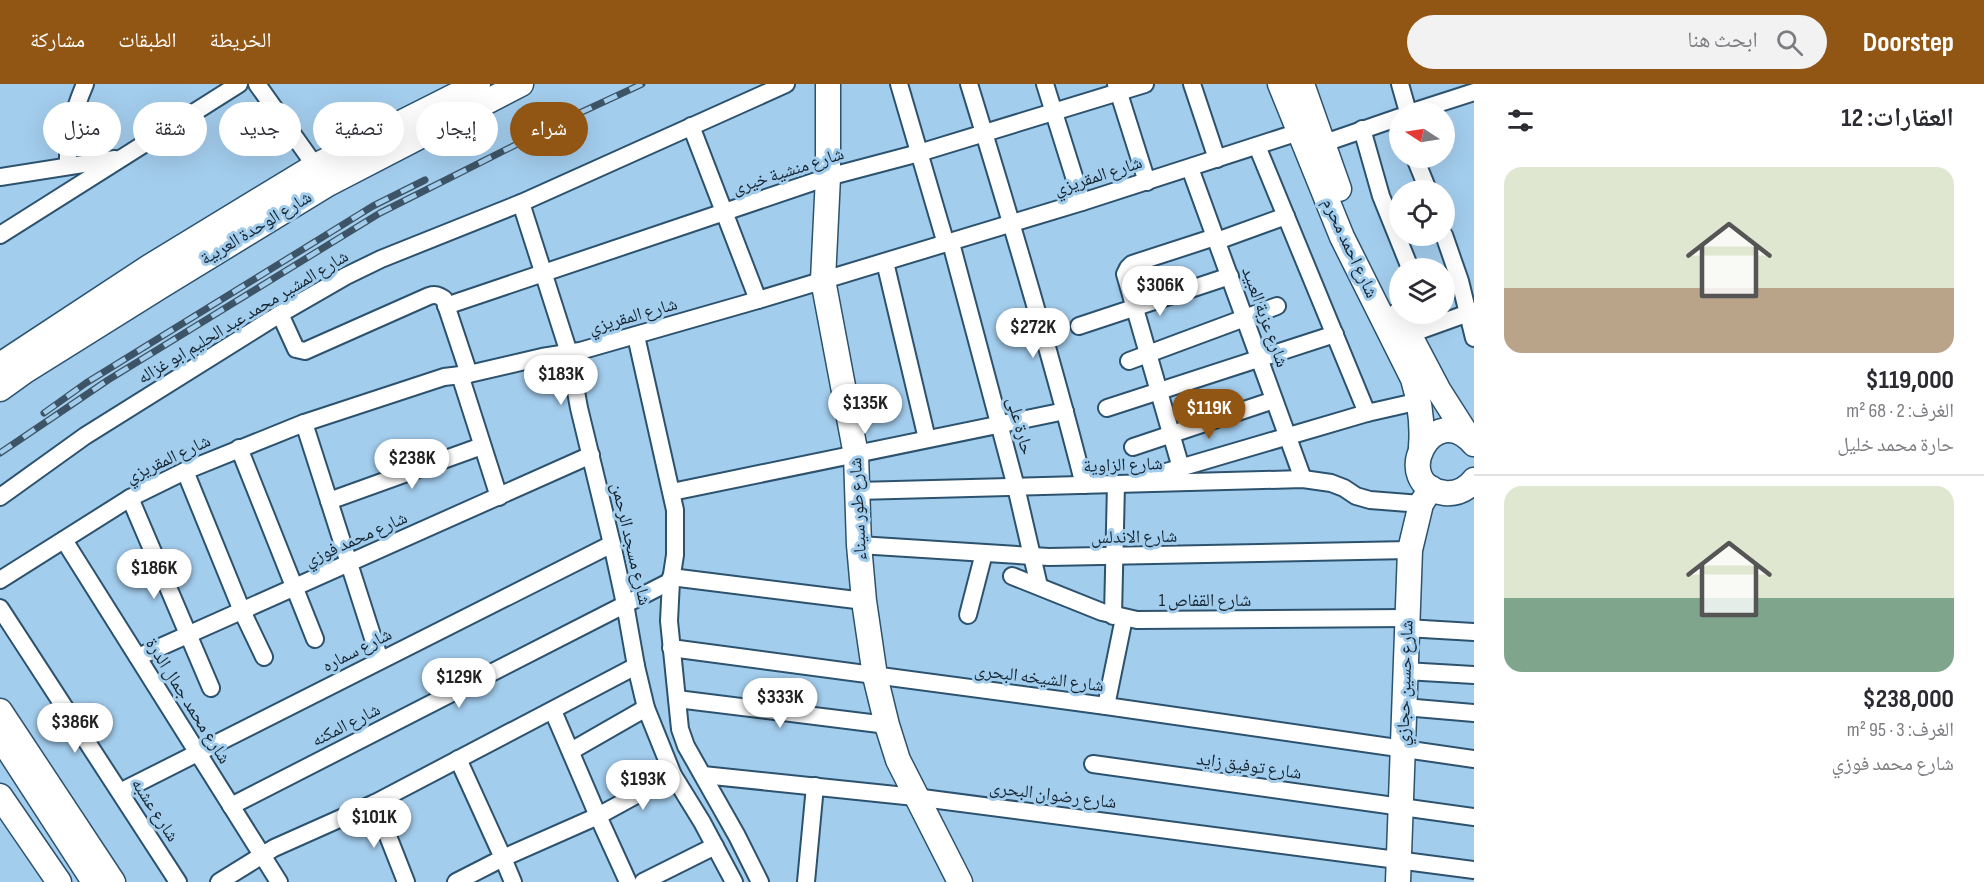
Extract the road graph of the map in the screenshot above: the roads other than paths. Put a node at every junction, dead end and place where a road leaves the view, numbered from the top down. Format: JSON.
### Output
{"nodes":[{"id":1,"x":85,"y":84,"type":"edge"},
{"id":2,"x":239,"y":84,"type":"edge"},
{"id":3,"x":257,"y":84,"type":"edge"},
{"id":4,"x":478,"y":84,"type":"edge"},
{"id":5,"x":521,"y":84,"type":"edge"},
{"id":6,"x":786,"y":84,"type":"edge"},
{"id":7,"x":828,"y":84,"type":"edge"},
{"id":8,"x":899,"y":84,"type":"edge"},
{"id":9,"x":969,"y":84,"type":"edge"},
{"id":10,"x":1045,"y":84,"type":"edge"},
{"id":11,"x":1145,"y":84,"type":"edge"},
{"id":12,"x":1192,"y":84,"type":"edge"},
{"id":13,"x":1280,"y":84,"type":"edge"},
{"id":14,"x":1302,"y":84,"type":"edge"},
{"id":15,"x":1400,"y":84,"type":"edge"},
{"id":16,"x":1117,"y":88,"type":"edge"},
{"id":17,"x":1468,"y":90,"type":"edge"},
{"id":18,"x":1406,"y":102,"type":"edge"},
{"id":19,"x":1436,"y":102,"type":"edge"},
{"id":20,"x":1054,"y":111,"type":"junction"},
{"id":21,"x":1389,"y":120,"type":"edge"},
{"id":22,"x":691,"y":126,"type":"junction"},
{"id":23,"x":1362,"y":129,"type":"junction"},
{"id":24,"x":984,"y":133,"type":"junction"},
{"id":25,"x":1309,"y":142,"type":"junction"},
{"id":26,"x":1257,"y":146,"type":"junction"},
{"id":27,"x":919,"y":153,"type":"junction"},
{"id":28,"x":123,"y":158,"type":"junction"},
{"id":29,"x":1217,"y":159,"type":"junction"},
{"id":30,"x":68,"y":166,"type":"junction"},
{"id":31,"x":1190,"y":168,"type":"junction"},
{"id":32,"x":322,"y":175,"type":"junction"},
{"id":33,"x":0,"y":177,"type":"edge"},
{"id":34,"x":828,"y":177,"type":"junction"},
{"id":35,"x":1147,"y":182,"type":"junction"},
{"id":36,"x":521,"y":202,"type":"junction"},
{"id":37,"x":1082,"y":202,"type":"junction"},
{"id":38,"x":724,"y":212,"type":"junction"},
{"id":39,"x":1286,"y":216,"type":"junction"},
{"id":40,"x":1012,"y":224,"type":"junction"},
{"id":41,"x":0,"y":235,"type":"edge"},
{"id":42,"x":1216,"y":239,"type":"junction"},
{"id":43,"x":948,"y":243,"type":"junction"},
{"id":44,"x":1448,"y":246,"type":"edge"},
{"id":45,"x":1406,"y":258,"type":"edge"},
{"id":46,"x":885,"y":262,"type":"junction"},
{"id":47,"x":545,"y":273,"type":"junction"},
{"id":48,"x":1230,"y":276,"type":"junction"},
{"id":49,"x":155,"y":277,"type":"junction"},
{"id":50,"x":823,"y":280,"type":"junction"},
{"id":51,"x":758,"y":300,"type":"junction"},
{"id":52,"x":446,"y":306,"type":"junction"},
{"id":53,"x":1277,"y":306,"type":"dead end"},
{"id":54,"x":1134,"y":308,"type":"junction"},
{"id":55,"x":1471,"y":312,"type":"edge"},
{"id":56,"x":280,"y":314,"type":"junction"},
{"id":57,"x":1455,"y":315,"type":"edge"},
{"id":58,"x":1245,"y":318,"type":"junction"},
{"id":59,"x":1425,"y":324,"type":"edge"},
{"id":60,"x":1079,"y":326,"type":"dead end"},
{"id":61,"x":1335,"y":334,"type":"junction"},
{"id":62,"x":1410,"y":334,"type":"junction"},
{"id":63,"x":636,"y":336,"type":"junction"},
{"id":64,"x":1474,"y":338,"type":"edge"},
{"id":65,"x":569,"y":353,"type":"junction"},
{"id":66,"x":1148,"y":354,"type":"junction"},
{"id":67,"x":1259,"y":359,"type":"junction"},
{"id":68,"x":1129,"y":361,"type":"dead end"},
{"id":69,"x":0,"y":365,"type":"edge"},
{"id":70,"x":464,"y":374,"type":"junction"},
{"id":71,"x":0,"y":389,"type":"edge"},
{"id":72,"x":1159,"y":392,"type":"junction"},
{"id":73,"x":1274,"y":400,"type":"junction"},
{"id":74,"x":1420,"y":401,"type":"junction"},
{"id":75,"x":1107,"y":408,"type":"dead end"},
{"id":76,"x":1065,"y":411,"type":"junction"},
{"id":77,"x":1368,"y":413,"type":"junction"},
{"id":78,"x":304,"y":423,"type":"junction"},
{"id":79,"x":999,"y":424,"type":"junction"},
{"id":80,"x":1171,"y":434,"type":"junction"},
{"id":81,"x":1288,"y":437,"type":"junction"},
{"id":82,"x":927,"y":439,"type":"junction"},
{"id":83,"x":1471,"y":441,"type":"edge"},
{"id":84,"x":482,"y":446,"type":"junction"},
{"id":85,"x":1133,"y":447,"type":"dead end"},
{"id":86,"x":1421,"y":447,"type":"junction"},
{"id":87,"x":239,"y":448,"type":"junction"},
{"id":88,"x":591,"y":455,"type":"junction"},
{"id":89,"x":856,"y":455,"type":"junction"},
{"id":90,"x":1181,"y":468,"type":"junction"},
{"id":91,"x":185,"y":471,"type":"junction"},
{"id":92,"x":1304,"y":479,"type":"junction"},
{"id":93,"x":1121,"y":484,"type":"junction"},
{"id":94,"x":1084,"y":485,"type":"junction"},
{"id":95,"x":1471,"y":486,"type":"edge"},
{"id":96,"x":1016,"y":487,"type":"junction"},
{"id":97,"x":857,"y":491,"type":"junction"},
{"id":98,"x":672,"y":492,"type":"junction"},
{"id":99,"x":499,"y":496,"type":"junction"},
{"id":100,"x":1426,"y":496,"type":"junction"},
{"id":101,"x":0,"y":497,"type":"edge"},
{"id":102,"x":130,"y":498,"type":"junction"},
{"id":103,"x":329,"y":501,"type":"junction"},
{"id":104,"x":64,"y":540,"type":"junction"},
{"id":105,"x":612,"y":544,"type":"junction"},
{"id":106,"x":859,"y":545,"type":"junction"},
{"id":107,"x":1410,"y":550,"type":"junction"},
{"id":108,"x":984,"y":553,"type":"junction"},
{"id":109,"x":1033,"y":556,"type":"junction"},
{"id":110,"x":1114,"y":557,"type":"junction"},
{"id":111,"x":349,"y":563,"type":"junction"},
{"id":112,"x":1012,"y":576,"type":"dead end"},
{"id":113,"x":671,"y":579,"type":"junction"},
{"id":114,"x":0,"y":580,"type":"edge"},
{"id":115,"x":1039,"y":586,"type":"junction"},
{"id":116,"x":294,"y":588,"type":"junction"},
{"id":117,"x":864,"y":601,"type":"junction"},
{"id":118,"x":625,"y":604,"type":"junction"},
{"id":119,"x":0,"y":608,"type":"edge"},
{"id":120,"x":242,"y":611,"type":"junction"},
{"id":121,"x":968,"y":615,"type":"dead end"},
{"id":122,"x":1119,"y":617,"type":"junction"},
{"id":123,"x":1407,"y":623,"type":"junction"},
{"id":124,"x":1474,"y":632,"type":"edge"},
{"id":125,"x":188,"y":635,"type":"junction"},
{"id":126,"x":315,"y":639,"type":"dead end"},
{"id":127,"x":671,"y":648,"type":"junction"},
{"id":128,"x":138,"y":657,"type":"junction"},
{"id":129,"x":264,"y":657,"type":"dead end"},
{"id":130,"x":380,"y":660,"type":"junction"},
{"id":131,"x":636,"y":666,"type":"junction"},
{"id":132,"x":1405,"y":671,"type":"junction"},
{"id":133,"x":1474,"y":675,"type":"edge"},
{"id":134,"x":875,"y":676,"type":"junction"},
{"id":135,"x":211,"y":688,"type":"dead end"},
{"id":136,"x":677,"y":699,"type":"junction"},
{"id":137,"x":1106,"y":706,"type":"junction"},
{"id":138,"x":1404,"y":707,"type":"junction"},
{"id":139,"x":646,"y":708,"type":"junction"},
{"id":140,"x":0,"y":711,"type":"edge"},
{"id":141,"x":553,"y":711,"type":"junction"},
{"id":142,"x":1474,"y":713,"type":"edge"},
{"id":143,"x":887,"y":725,"type":"junction"},
{"id":144,"x":0,"y":734,"type":"edge"},
{"id":145,"x":1402,"y":748,"type":"junction"},
{"id":146,"x":571,"y":751,"type":"junction"},
{"id":147,"x":197,"y":753,"type":"junction"},
{"id":148,"x":458,"y":759,"type":"junction"},
{"id":149,"x":1474,"y":759,"type":"edge"},
{"id":150,"x":0,"y":762,"type":"edge"},
{"id":151,"x":1094,"y":764,"type":"dead end"},
{"id":152,"x":673,"y":775,"type":"junction"},
{"id":153,"x":703,"y":775,"type":"junction"},
{"id":154,"x":815,"y":786,"type":"junction"},
{"id":155,"x":120,"y":792,"type":"junction"},
{"id":156,"x":0,"y":796,"type":"edge"},
{"id":157,"x":915,"y":796,"type":"junction"},
{"id":158,"x":375,"y":803,"type":"junction"},
{"id":159,"x":231,"y":806,"type":"junction"},
{"id":160,"x":1400,"y":807,"type":"junction"},
{"id":161,"x":597,"y":816,"type":"junction"},
{"id":162,"x":1474,"y":818,"type":"edge"},
{"id":163,"x":715,"y":846,"type":"junction"},
{"id":164,"x":262,"y":855,"type":"junction"},
{"id":165,"x":503,"y":858,"type":"junction"},
{"id":166,"x":1474,"y":870,"type":"edge"},
{"id":167,"x":1398,"y":871,"type":"edge"},
{"id":168,"x":60,"y":882,"type":"edge"},
{"id":169,"x":78,"y":882,"type":"edge"},
{"id":170,"x":96,"y":882,"type":"edge"},
{"id":171,"x":113,"y":882,"type":"edge"},
{"id":172,"x":178,"y":882,"type":"edge"},
{"id":173,"x":219,"y":882,"type":"edge"},
{"id":174,"x":279,"y":882,"type":"edge"},
{"id":175,"x":406,"y":882,"type":"edge"},
{"id":176,"x":456,"y":882,"type":"edge"},
{"id":177,"x":513,"y":882,"type":"edge"},
{"id":178,"x":628,"y":882,"type":"edge"},
{"id":179,"x":643,"y":882,"type":"edge"},
{"id":180,"x":734,"y":882,"type":"edge"},
{"id":181,"x":760,"y":882,"type":"edge"},
{"id":182,"x":806,"y":882,"type":"edge"},
{"id":183,"x":960,"y":882,"type":"edge"}],
"edges":[{"from":1,"to":30,"type":"street"},
{"from":2,"to":28,"type":"street"},
{"from":3,"to":32,"type":"street"},
{"from":4,"to":32,"type":"street","name":"شارع الوحدة العربية"},
{"from":5,"to":32,"type":"street","name":"شارع الوحدة العربية"},
{"from":6,"to":22,"type":"street","name":"شارع المشير محمد عبد الحليم ابو غزاله"},
{"from":7,"to":34,"type":"street","name":"شارع طور سيناء"},
{"from":8,"to":27,"type":"street","name":"حارة على"},
{"from":9,"to":24,"type":"street"},
{"from":10,"to":20,"type":"street"},
{"from":11,"to":16,"type":"street","name":"شارع منشية خيرى"},
{"from":12,"to":29,"type":"street"},
{"from":13,"to":25,"type":"street","name":"شارع احمد محرم"},
{"from":14,"to":25,"type":"street","name":"شارع احمد محرم"},
{"from":15,"to":18,"type":"street"},
{"from":16,"to":20,"type":"street","name":"شارع منشية خيرى"},
{"from":16,"to":35,"type":"street"},
{"from":17,"to":19,"type":"street"},
{"from":20,"to":24,"type":"street","name":"شارع منشية خيرى"},
{"from":20,"to":37,"type":"street"},
{"from":21,"to":23,"type":"street","name":"شارع المقريزي"},
{"from":22,"to":36,"type":"street","name":"شارع المشير محمد عبد الحليم ابو غزاله"},
{"from":22,"to":38,"type":"street"},
{"from":23,"to":25,"type":"street","name":"شارع المقريزي"},
{"from":23,"to":45,"type":"street"},
{"from":24,"to":27,"type":"street","name":"شارع منشية خيرى"},
{"from":24,"to":40,"type":"street"},
{"from":25,"to":26,"type":"street","name":"شارع المقريزي"},
{"from":25,"to":62,"type":"street","name":"شارع احمد محرم"},
{"from":25,"to":74,"type":"street","name":"شارع احمد محرم"},
{"from":26,"to":29,"type":"street","name":"شارع المقريزي"},
{"from":26,"to":39,"type":"street"},
{"from":27,"to":34,"type":"street","name":"شارع منشية خيرى"},
{"from":27,"to":43,"type":"street","name":"حارة على"},
{"from":28,"to":30,"type":"street"},
{"from":28,"to":41,"type":"street"},
{"from":29,"to":31,"type":"street","name":"شارع المقريزي"},
{"from":30,"to":33,"type":"street"},
{"from":31,"to":35,"type":"street","name":"شارع المقريزي"},
{"from":31,"to":42,"type":"street","name":"شارع عزبة العبيد"},
{"from":32,"to":49,"type":"street","name":"شارع الوحدة العربية"},
{"from":34,"to":38,"type":"street","name":"شارع منشية خيرى"},
{"from":34,"to":50,"type":"street","name":"شارع طور سيناء"},
{"from":35,"to":37,"type":"street","name":"شارع المقريزي"},
{"from":36,"to":47,"type":"street","name":"شارع مسجد الرحمن"},
{"from":36,"to":56,"type":"street","name":"شارع المشير محمد عبد الحليم ابو غزاله"},
{"from":37,"to":40,"type":"street","name":"شارع المقريزي"},
{"from":38,"to":47,"type":"street","name":"شارع منشية خيرى"},
{"from":38,"to":51,"type":"street"},
{"from":39,"to":42,"type":"street"},
{"from":39,"to":61,"type":"street"},
{"from":40,"to":43,"type":"street","name":"شارع المقريزي"},
{"from":40,"to":76,"type":"street"},
{"from":42,"to":48,"type":"street","name":"شارع عزبة العبيد"},
{"from":42,"to":54,"type":"street"},
{"from":43,"to":46,"type":"street","name":"شارع المقريزي"},
{"from":43,"to":79,"type":"street","name":"حارة على"},
{"from":44,"to":55,"type":"street"},
{"from":46,"to":50,"type":"street","name":"شارع المقريزي"},
{"from":46,"to":82,"type":"street"},
{"from":47,"to":52,"type":"street","name":"شارع منشية خيرى"},
{"from":47,"to":65,"type":"street","name":"شارع مسجد الرحمن"},
{"from":48,"to":54,"type":"street"},
{"from":48,"to":58,"type":"street","name":"شارع عزبة العبيد"},
{"from":49,"to":69,"type":"street","name":"شارع الوحدة العربية"},
{"from":49,"to":71,"type":"street","name":"شارع الوحدة العربية"},
{"from":50,"to":51,"type":"street","name":"شارع المقريزي"},
{"from":50,"to":89,"type":"street","name":"شارع طور سيناء"},
{"from":51,"to":63,"type":"street","name":"شارع المقريزي"},
{"from":52,"to":56,"type":"street"},
{"from":52,"to":70,"type":"street"},
{"from":53,"to":58,"type":"street"},
{"from":54,"to":60,"type":"street"},
{"from":54,"to":66,"type":"street"},
{"from":55,"to":57,"type":"street"},
{"from":55,"to":64,"type":"street"},
{"from":56,"to":101,"type":"street","name":"شارع المشير محمد عبد الحليم ابو غزاله"},
{"from":58,"to":66,"type":"street"},
{"from":58,"to":67,"type":"street","name":"شارع عزبة العبيد"},
{"from":59,"to":62,"type":"street"},
{"from":61,"to":67,"type":"street"},
{"from":61,"to":77,"type":"street"},
{"from":62,"to":83,"type":"street","name":"شارع احمد محرم"},
{"from":63,"to":65,"type":"street","name":"شارع المقريزي"},
{"from":63,"to":98,"type":"street","name":"شارع مسجد الرحمن"},
{"from":65,"to":70,"type":"street","name":"شارع المقريزي"},
{"from":65,"to":88,"type":"street","name":"شارع مسجد الرحمن"},
{"from":66,"to":68,"type":"street"},
{"from":66,"to":72,"type":"street"},
{"from":67,"to":72,"type":"street"},
{"from":67,"to":73,"type":"street","name":"شارع عزبة العبيد"},
{"from":70,"to":78,"type":"street","name":"شارع المقريزي"},
{"from":70,"to":84,"type":"street"},
{"from":72,"to":75,"type":"street"},
{"from":72,"to":80,"type":"street"},
{"from":73,"to":80,"type":"street"},
{"from":73,"to":81,"type":"street","name":"شارع عزبة العبيد"},
{"from":74,"to":77,"type":"street"},
{"from":74,"to":86,"type":"street","name":"شارع احمد محرم"},
{"from":76,"to":79,"type":"street"},
{"from":76,"to":94,"type":"street"},
{"from":77,"to":81,"type":"street"},
{"from":78,"to":87,"type":"street","name":"شارع المقريزي"},
{"from":78,"to":103,"type":"street"},
{"from":79,"to":82,"type":"street"},
{"from":79,"to":96,"type":"street","name":"حارة على"},
{"from":80,"to":85,"type":"street"},
{"from":80,"to":90,"type":"street"},
{"from":81,"to":90,"type":"street"},
{"from":81,"to":92,"type":"street","name":"شارع عزبة العبيد"},
{"from":82,"to":89,"type":"street"},
{"from":83,"to":86,"type":"street"},
{"from":84,"to":99,"type":"street"},
{"from":84,"to":103,"type":"street"},
{"from":86,"to":100,"type":"street","name":"شارع احمد محرم"},
{"from":87,"to":91,"type":"street","name":"شارع المقريزي"},
{"from":87,"to":116,"type":"street"},
{"from":88,"to":99,"type":"street","name":"شارع محمد فوزي"},
{"from":88,"to":105,"type":"street","name":"شارع مسجد الرحمن"},
{"from":89,"to":97,"type":"street","name":"شارع طور سيناء"},
{"from":89,"to":98,"type":"street"},
{"from":90,"to":93,"type":"street"},
{"from":91,"to":102,"type":"street","name":"شارع المقريزي"},
{"from":91,"to":120,"type":"street"},
{"from":92,"to":93,"type":"street","name":"شارع الزاوية"},
{"from":92,"to":100,"type":"street","name":"شارع الزاوية"},
{"from":93,"to":94,"type":"street","name":"شارع الزاوية"},
{"from":93,"to":110,"type":"street"},
{"from":94,"to":96,"type":"street","name":"شارع الزاوية"},
{"from":95,"to":100,"type":"street"},
{"from":96,"to":97,"type":"street","name":"شارع الزاوية"},
{"from":96,"to":109,"type":"street","name":"حارة على"},
{"from":97,"to":106,"type":"street","name":"شارع طور سيناء"},
{"from":98,"to":113,"type":"street","name":"شارع مسجد الرحمن"},
{"from":99,"to":111,"type":"street","name":"شارع محمد فوزي"},
{"from":100,"to":107,"type":"street","name":"شارع حسين حجازي"},
{"from":102,"to":104,"type":"street","name":"شارع المقريزي"},
{"from":102,"to":125,"type":"street"},
{"from":103,"to":111,"type":"street"},
{"from":104,"to":114,"type":"street","name":"شارع المقريزي"},
{"from":104,"to":128,"type":"street","name":"شارع محمد جمال الدرة"},
{"from":105,"to":118,"type":"street","name":"شارع مسجد الرحمن"},
{"from":105,"to":130,"type":"street","name":"شارع سماره"},
{"from":106,"to":108,"type":"street","name":"شارع الاندلس"},
{"from":106,"to":117,"type":"street","name":"شارع طور سيناء"},
{"from":107,"to":110,"type":"street","name":"شارع الاندلس"},
{"from":107,"to":123,"type":"street","name":"شارع حسين حجازي"},
{"from":108,"to":109,"type":"street","name":"شارع الاندلس"},
{"from":108,"to":121,"type":"street"},
{"from":109,"to":110,"type":"street","name":"شارع الاندلس"},
{"from":109,"to":115,"type":"street","name":"حارة على"},
{"from":110,"to":122,"type":"street"},
{"from":111,"to":116,"type":"street","name":"شارع محمد فوزي"},
{"from":111,"to":130,"type":"street"},
{"from":112,"to":115,"type":"street","name":"شارع القفاص 1"},
{"from":113,"to":117,"type":"street"},
{"from":113,"to":118,"type":"street","name":"شارع المكنه"},
{"from":113,"to":127,"type":"street","name":"شارع مسجد الرحمن"},
{"from":115,"to":122,"type":"street","name":"شارع القفاص 1"},
{"from":116,"to":120,"type":"street","name":"شارع محمد فوزي"},
{"from":116,"to":126,"type":"street"},
{"from":117,"to":134,"type":"street","name":"شارع طور سيناء"},
{"from":118,"to":131,"type":"street","name":"شارع مسجد الرحمن"},
{"from":118,"to":159,"type":"street","name":"شارع المكنه"},
{"from":119,"to":155,"type":"street","name":"شارع عشبه"},
{"from":120,"to":125,"type":"street","name":"شارع محمد فوزي"},
{"from":120,"to":129,"type":"street"},
{"from":122,"to":123,"type":"street","name":"شارع القفاص 1"},
{"from":122,"to":137,"type":"street"},
{"from":123,"to":124,"type":"street","name":"شارع القفاص 1"},
{"from":123,"to":132,"type":"street","name":"شارع حسين حجازي"},
{"from":125,"to":128,"type":"street","name":"شارع محمد فوزي"},
{"from":125,"to":135,"type":"street"},
{"from":127,"to":134,"type":"street","name":"شارع الشيخه البحرى"},
{"from":127,"to":136,"type":"street","name":"شارع مسجد الرحمن"},
{"from":128,"to":147,"type":"street","name":"شارع محمد جمال الدرة"},
{"from":130,"to":147,"type":"street","name":"شارع سماره"},
{"from":131,"to":139,"type":"street","name":"شارع مسجد الرحمن"},
{"from":131,"to":141,"type":"street"},
{"from":132,"to":133,"type":"street"},
{"from":132,"to":138,"type":"street","name":"شارع حسين حجازي"},
{"from":134,"to":137,"type":"street","name":"شارع الشيخه البحرى"},
{"from":134,"to":143,"type":"street","name":"شارع طور سيناء"},
{"from":136,"to":143,"type":"street"},
{"from":136,"to":153,"type":"street","name":"شارع مسجد الرحمن"},
{"from":137,"to":145,"type":"street","name":"شارع الشيخه البحرى"},
{"from":138,"to":142,"type":"street"},
{"from":138,"to":145,"type":"street","name":"شارع حسين حجازي"},
{"from":139,"to":146,"type":"street"},
{"from":139,"to":152,"type":"street","name":"شارع مسجد الرحمن"},
{"from":140,"to":171,"type":"street"},
{"from":141,"to":146,"type":"street"},
{"from":141,"to":148,"type":"street"},
{"from":143,"to":157,"type":"street","name":"شارع طور سيناء"},
{"from":144,"to":170,"type":"main road"},
{"from":145,"to":149,"type":"street","name":"شارع الشيخه البحرى"},
{"from":145,"to":160,"type":"street","name":"شارع حسين حجازي"},
{"from":146,"to":161,"type":"street"},
{"from":147,"to":155,"type":"street","name":"شارع سماره"},
{"from":147,"to":159,"type":"street","name":"شارع محمد جمال الدرة"},
{"from":148,"to":158,"type":"street"},
{"from":148,"to":165,"type":"street"},
{"from":150,"to":169,"type":"main road"},
{"from":151,"to":160,"type":"street","name":"شارع توفيق زايد"},
{"from":152,"to":161,"type":"street"},
{"from":152,"to":163,"type":"street","name":"شارع مسجد الرحمن"},
{"from":153,"to":154,"type":"street","name":"شارع رضوان البحرى"},
{"from":153,"to":181,"type":"street","name":"شارع مسجد الرحمن"},
{"from":154,"to":157,"type":"street","name":"شارع رضوان البحرى"},
{"from":154,"to":182,"type":"street"},
{"from":155,"to":172,"type":"street","name":"شارع عشبه"},
{"from":156,"to":168,"type":"street"},
{"from":157,"to":167,"type":"street","name":"شارع رضوان البحرى"},
{"from":157,"to":183,"type":"street","name":"شارع طور سيناء"},
{"from":158,"to":164,"type":"street"},
{"from":158,"to":175,"type":"street"},
{"from":159,"to":164,"type":"street","name":"شارع محمد جمال الدرة"},
{"from":160,"to":162,"type":"street","name":"شارع توفيق زايد"},
{"from":160,"to":167,"type":"street","name":"شارع حسين حجازي"},
{"from":161,"to":165,"type":"street"},
{"from":161,"to":178,"type":"street"},
{"from":163,"to":179,"type":"street"},
{"from":163,"to":180,"type":"street","name":"شارع مسجد الرحمن"},
{"from":164,"to":173,"type":"street"},
{"from":164,"to":174,"type":"street","name":"شارع محمد جمال الدرة"},
{"from":165,"to":176,"type":"street"},
{"from":165,"to":177,"type":"street"},
{"from":166,"to":167,"type":"street","name":"شارع رضوان البحرى"}]}
